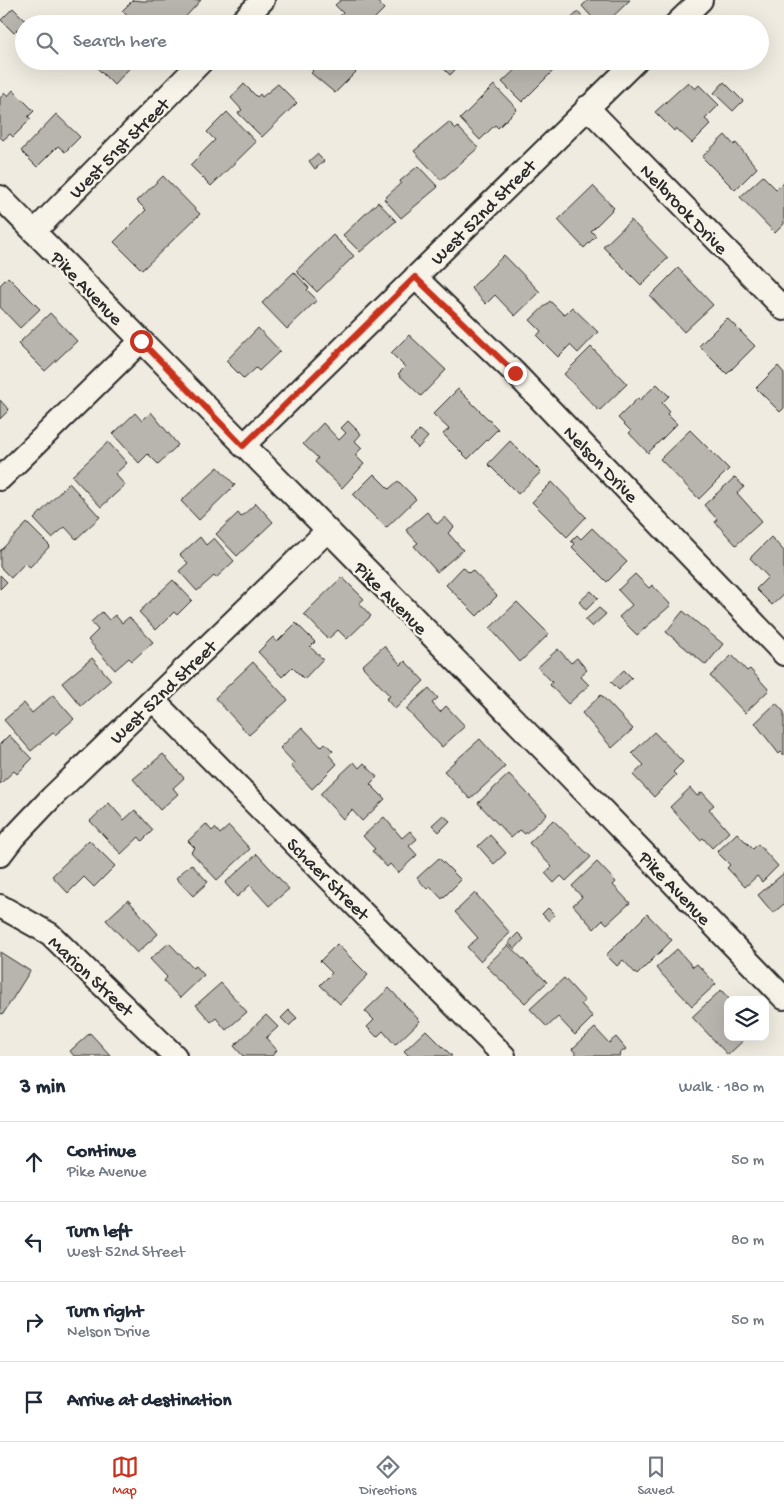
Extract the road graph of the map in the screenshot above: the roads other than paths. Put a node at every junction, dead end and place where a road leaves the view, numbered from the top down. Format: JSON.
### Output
{"nodes":[{"id":1,"x":701,"y":0,"type":"edge"},
{"id":2,"x":256,"y":2,"type":"edge"},
{"id":3,"x":246,"y":15,"type":"edge"},
{"id":4,"x":685,"y":15,"type":"edge"},
{"id":5,"x":193,"y":70,"type":"edge"},
{"id":6,"x":626,"y":70,"type":"edge"},
{"id":7,"x":587,"y":107,"type":"junction"},
{"id":8,"x":0,"y":197,"type":"edge"},
{"id":9,"x":34,"y":232,"type":"junction"},
{"id":10,"x":415,"y":277,"type":"junction"},
{"id":11,"x":784,"y":309,"type":"edge"},
{"id":12,"x":141,"y":341,"type":"junction"},
{"id":13,"x":243,"y":446,"type":"junction"},
{"id":14,"x":0,"y":479,"type":"edge"},
{"id":15,"x":327,"y":531,"type":"junction"},
{"id":16,"x":784,"y":654,"type":"edge"},
{"id":17,"x":153,"y":700,"type":"junction"},
{"id":18,"x":0,"y":855,"type":"edge"},
{"id":19,"x":0,"y":906,"type":"edge"},
{"id":20,"x":784,"y":998,"type":"edge"},
{"id":21,"x":175,"y":1056,"type":"edge"},
{"id":22,"x":504,"y":1056,"type":"edge"}],
"edges":[{"from":1,"to":4,"type":"street"},
{"from":2,"to":3,"type":"street"},
{"from":5,"to":9,"type":"street","name":"West 51st Street"},
{"from":6,"to":7,"type":"street","name":"West 52nd Street"},
{"from":7,"to":10,"type":"street","name":"West 52nd Street"},
{"from":7,"to":11,"type":"street","name":"Nelbrook Drive"},
{"from":8,"to":9,"type":"street","name":"Pike Avenue"},
{"from":9,"to":12,"type":"street","name":"Pike Avenue"},
{"from":10,"to":13,"type":"street","name":"West 52nd Street"},
{"from":10,"to":16,"type":"street","name":"Nelson Drive"},
{"from":12,"to":13,"type":"street","name":"Pike Avenue"},
{"from":12,"to":14,"type":"street"},
{"from":13,"to":15,"type":"street","name":"Pike Avenue"},
{"from":15,"to":17,"type":"street","name":"West 52nd Street"},
{"from":15,"to":20,"type":"street","name":"Pike Avenue"},
{"from":17,"to":18,"type":"street","name":"West 52nd Street"},
{"from":17,"to":22,"type":"street","name":"Schaer Street"},
{"from":19,"to":21,"type":"street","name":"Marion Street"}]}
